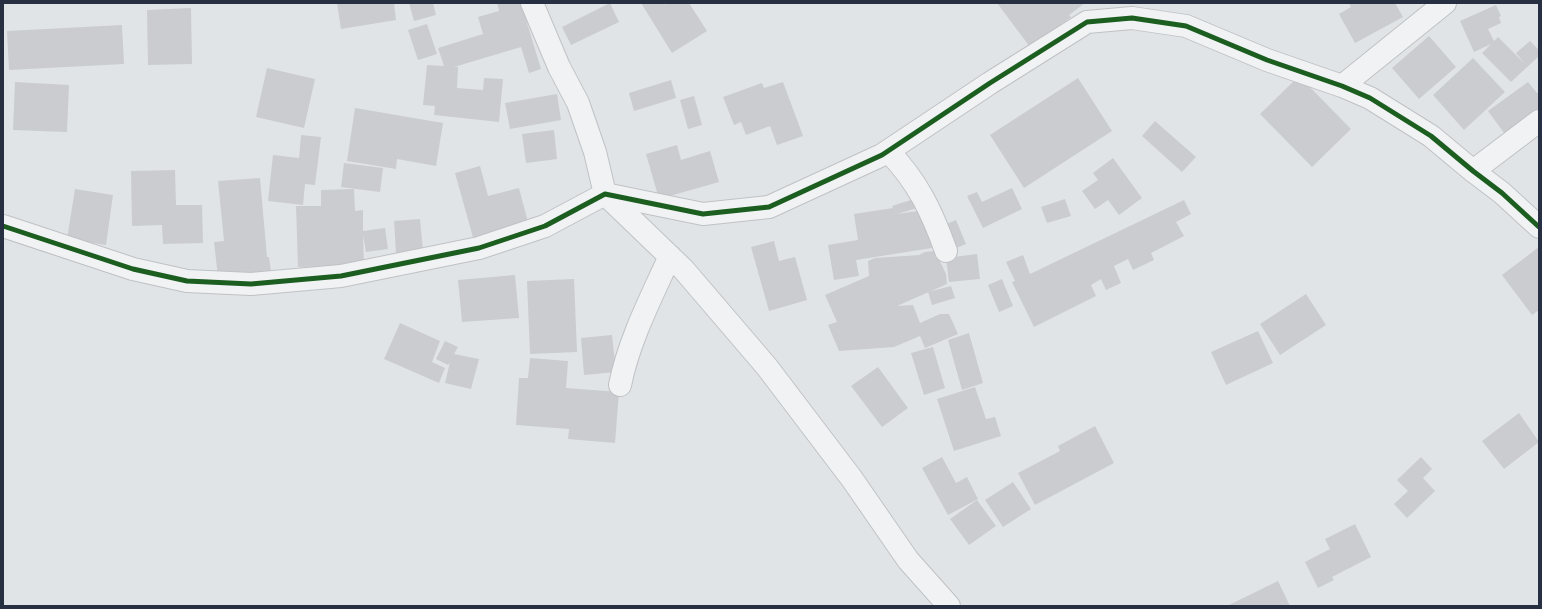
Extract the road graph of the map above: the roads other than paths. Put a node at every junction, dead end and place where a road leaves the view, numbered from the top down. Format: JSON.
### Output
{"nodes":[{"id":1,"x":532,"y":3,"type":"edge"},
{"id":2,"x":1445,"y":3,"type":"edge"},
{"id":3,"x":1092,"y":12,"type":"edge"},
{"id":4,"x":1342,"y":86,"type":"junction"},
{"id":5,"x":1539,"y":121,"type":"edge"},
{"id":6,"x":888,"y":151,"type":"junction"},
{"id":7,"x":1473,"y":171,"type":"junction"},
{"id":8,"x":605,"y":194,"type":"junction"},
{"id":9,"x":3,"y":226,"type":"edge"},
{"id":10,"x":1539,"y":227,"type":"edge"},
{"id":11,"x":946,"y":251,"type":"dead end"},
{"id":12,"x":670,"y":256,"type":"junction"},
{"id":13,"x":620,"y":385,"type":"dead end"},
{"id":14,"x":949,"y":606,"type":"edge"}],
"edges":[{"from":1,"to":8,"type":"street"},
{"from":2,"to":4,"type":"street"},
{"from":3,"to":4,"type":"street"},
{"from":3,"to":6,"type":"street"},
{"from":4,"to":7,"type":"street"},
{"from":5,"to":7,"type":"street"},
{"from":6,"to":8,"type":"street"},
{"from":6,"to":11,"type":"street"},
{"from":7,"to":10,"type":"street"},
{"from":8,"to":9,"type":"street"},
{"from":8,"to":12,"type":"street"},
{"from":12,"to":13,"type":"street"},
{"from":12,"to":14,"type":"street"}]}
